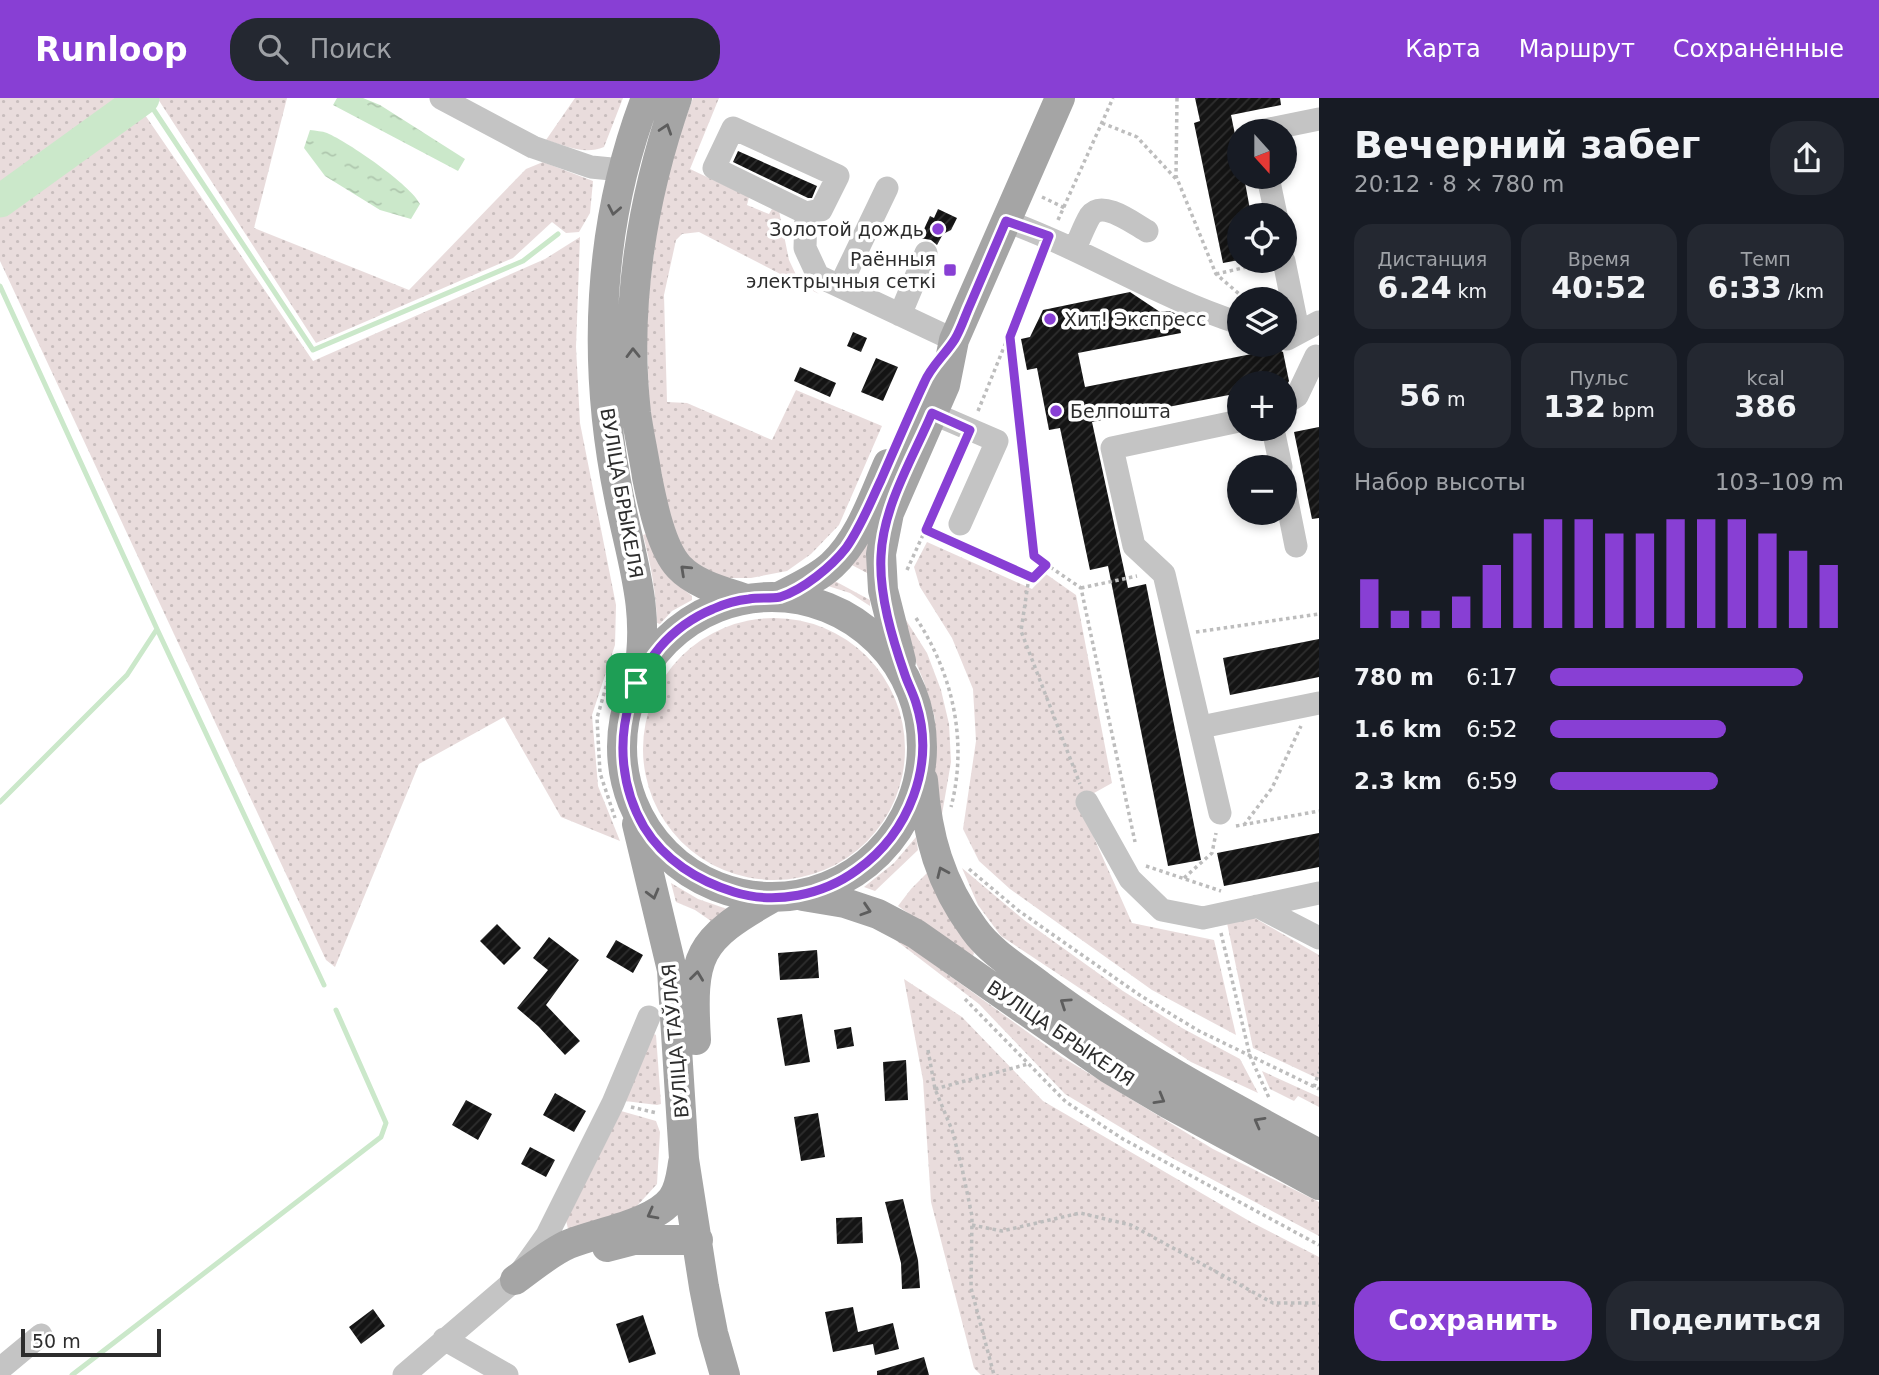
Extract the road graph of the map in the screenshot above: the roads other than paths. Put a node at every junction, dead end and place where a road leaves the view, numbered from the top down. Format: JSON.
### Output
{"nodes":[{"id":1,"x":441,"y":98,"type":"edge"},
{"id":2,"x":646,"y":98,"type":"edge"},
{"id":3,"x":677,"y":98,"type":"edge"},
{"id":4,"x":1060,"y":98,"type":"edge"},
{"id":5,"x":1319,"y":119,"type":"edge"},
{"id":6,"x":1297,"y":123,"type":"edge"},
{"id":7,"x":622,"y":170,"type":"junction"},
{"id":8,"x":887,"y":188,"type":"dead end"},
{"id":9,"x":806,"y":213,"type":"junction"},
{"id":10,"x":1006,"y":221,"type":"junction"},
{"id":11,"x":1147,"y":231,"type":"dead end"},
{"id":12,"x":1075,"y":248,"type":"junction"},
{"id":13,"x":926,"y":253,"type":"dead end"},
{"id":14,"x":840,"y":286,"type":"junction"},
{"id":15,"x":900,"y":316,"type":"junction"},
{"id":16,"x":1227,"y":319,"type":"edge"},
{"id":17,"x":1319,"y":322,"type":"edge"},
{"id":18,"x":1297,"y":333,"type":"edge"},
{"id":19,"x":954,"y":340,"type":"junction"},
{"id":20,"x":1297,"y":345,"type":"edge"},
{"id":21,"x":1317,"y":357,"type":"edge"},
{"id":22,"x":1297,"y":396,"type":"edge"},
{"id":23,"x":932,"y":413,"type":"junction"},
{"id":24,"x":1227,"y":424,"type":"edge"},
{"id":25,"x":960,"y":524,"type":"dead end"},
{"id":26,"x":1292,"y":525,"type":"edge"},
{"id":27,"x":1296,"y":547,"type":"dead end"},
{"id":28,"x":779,"y":597,"type":"junction"},
{"id":29,"x":746,"y":599,"type":"junction"},
{"id":30,"x":905,"y":675,"type":"junction"},
{"id":31,"x":636,"y":683,"type":"junction"},
{"id":32,"x":1315,"y":704,"type":"edge"},
{"id":33,"x":1200,"y":727,"type":"junction"},
{"id":34,"x":922,"y":767,"type":"junction"},
{"id":35,"x":1087,"y":802,"type":"road end"},
{"id":36,"x":626,"y":816,"type":"junction"},
{"id":37,"x":1219,"y":821,"type":"road end"},
{"id":38,"x":1319,"y":893,"type":"edge"},
{"id":39,"x":785,"y":896,"type":"junction"},
{"id":40,"x":1257,"y":906,"type":"junction"},
{"id":41,"x":1319,"y":939,"type":"edge"},
{"id":42,"x":649,"y":1017,"type":"dead end"},
{"id":43,"x":1319,"y":1154,"type":"edge"},
{"id":44,"x":684,"y":1158,"type":"junction"},
{"id":45,"x":1319,"y":1185,"type":"edge"},
{"id":46,"x":698,"y":1240,"type":"junction"},
{"id":47,"x":515,"y":1280,"type":"junction"},
{"id":48,"x":41,"y":1335,"type":"dead end"},
{"id":49,"x":444,"y":1339,"type":"junction"},
{"id":50,"x":0,"y":1369,"type":"edge"},
{"id":51,"x":404,"y":1375,"type":"edge"},
{"id":52,"x":507,"y":1375,"type":"edge"},
{"id":53,"x":724,"y":1375,"type":"edge"}],
"edges":[{"from":1,"to":7,"type":"street"},
{"from":2,"to":7,"type":"main road","name":"ВУЛІЦА БРЫКЕЛЯ"},
{"from":29,"to":3,"type":"main road","name":"ВУЛІЦА БРЫКЕЛЯ","one_way":true},
{"from":4,"to":10,"type":"main road"},
{"from":5,"to":6,"type":"street"},
{"from":7,"to":31,"type":"main road","name":"ВУЛІЦА БРЫКЕЛЯ","one_way":true},
{"from":8,"to":14,"type":"street"},
{"from":9,"to":9,"type":"street"},
{"from":9,"to":14,"type":"street"},
{"from":10,"to":12,"type":"street"},
{"from":10,"to":19,"type":"main road"},
{"from":11,"to":12,"type":"street"},
{"from":12,"to":16,"type":"street"},
{"from":13,"to":15,"type":"street"},
{"from":14,"to":15,"type":"street"},
{"from":15,"to":19,"type":"street"},
{"from":17,"to":18,"type":"street"},
{"from":19,"to":23,"type":"main road"},
{"from":19,"to":28,"type":"main road"},
{"from":20,"to":21,"type":"street"},
{"from":21,"to":22,"type":"street"},
{"from":23,"to":25,"type":"street"},
{"from":23,"to":30,"type":"main road"},
{"from":24,"to":33,"type":"street"},
{"from":26,"to":27,"type":"street"},
{"from":28,"to":29,"type":"main road"},
{"from":28,"to":30,"type":"main road"},
{"from":29,"to":31,"type":"main road"},
{"from":30,"to":34,"type":"main road"},
{"from":31,"to":36,"type":"main road","name":"ВУЛІЦА ТАЎЛАЯ"},
{"from":32,"to":33,"type":"street"},
{"from":33,"to":37,"type":"street"},
{"from":34,"to":39,"type":"main road","name":"ВУЛІЦА ТАЎЛАЯ"},
{"from":43,"to":34,"type":"main road","name":"ВУЛІЦА БРЫКЕЛЯ","one_way":true},
{"from":35,"to":40,"type":"street"},
{"from":36,"to":39,"type":"main road","name":"ВУЛІЦА БРЫКЕЛЯ"},
{"from":36,"to":44,"type":"main road","name":"ВУЛІЦА ТАЎЛАЯ","one_way":true},
{"from":38,"to":40,"type":"street"},
{"from":39,"to":45,"type":"main road","name":"ВУЛІЦА БРЫКЕЛЯ","one_way":true},
{"from":46,"to":39,"type":"main road","name":"ВУЛІЦА ТАЎЛАЯ","one_way":true},
{"from":40,"to":41,"type":"street"},
{"from":42,"to":47,"type":"street"},
{"from":44,"to":46,"type":"main road","name":"ВУЛІЦА ТАЎЛАЯ"},
{"from":44,"to":47,"type":"main road","one_way":true},
{"from":46,"to":47,"type":"main road"},
{"from":46,"to":53,"type":"main road","name":"ВУЛІЦА ТАЎЛАЯ"},
{"from":47,"to":49,"type":"street"},
{"from":48,"to":50,"type":"street"},
{"from":49,"to":51,"type":"street"},
{"from":49,"to":52,"type":"street"}]}
